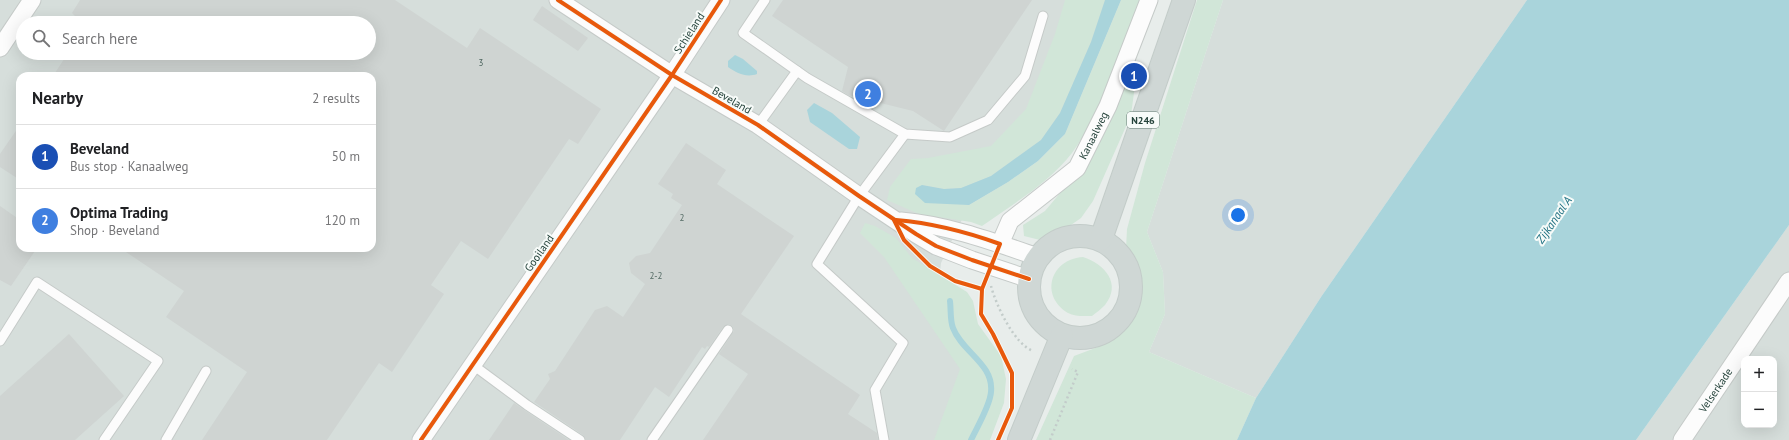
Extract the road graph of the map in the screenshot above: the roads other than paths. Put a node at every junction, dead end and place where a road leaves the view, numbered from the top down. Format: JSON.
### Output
{"nodes":[{"id":1,"x":32,"y":0,"type":"edge"},
{"id":2,"x":558,"y":0,"type":"edge"},
{"id":3,"x":765,"y":0,"type":"edge"},
{"id":4,"x":1149,"y":0,"type":"edge"},
{"id":5,"x":1184,"y":0,"type":"edge"},
{"id":6,"x":719,"y":1,"type":"edge"},
{"id":7,"x":21,"y":16,"type":"edge"},
{"id":8,"x":1043,"y":16,"type":"dead end"},
{"id":9,"x":16,"y":24,"type":"edge"},
{"id":10,"x":0,"y":48,"type":"edge"},
{"id":11,"x":797,"y":71,"type":"junction"},
{"id":12,"x":672,"y":76,"type":"junction"},
{"id":13,"x":758,"y":125,"type":"junction"},
{"id":14,"x":905,"y":134,"type":"junction"},
{"id":15,"x":859,"y":196,"type":"junction"},
{"id":16,"x":894,"y":220,"type":"junction"},
{"id":17,"x":1101,"y":239,"type":"junction"},
{"id":18,"x":1000,"y":244,"type":"junction"},
{"id":19,"x":1038,"y":257,"type":"junction"},
{"id":20,"x":1029,"y":278,"type":"junction"},
{"id":21,"x":1789,"y":281,"type":"edge"},
{"id":22,"x":728,"y":330,"type":"dead end"},
{"id":23,"x":1062,"y":335,"type":"junction"},
{"id":24,"x":0,"y":342,"type":"edge"},
{"id":25,"x":472,"y":365,"type":"junction"},
{"id":26,"x":206,"y":371,"type":"dead end"},
{"id":27,"x":104,"y":440,"type":"edge"},
{"id":28,"x":166,"y":440,"type":"edge"},
{"id":29,"x":421,"y":440,"type":"edge"},
{"id":30,"x":580,"y":440,"type":"edge"},
{"id":31,"x":652,"y":440,"type":"edge"},
{"id":32,"x":884,"y":440,"type":"edge"},
{"id":33,"x":1019,"y":440,"type":"edge"},
{"id":34,"x":1682,"y":440,"type":"edge"}],
"edges":[{"from":1,"to":7,"type":"street"},
{"from":2,"to":12,"type":"street","name":"Beveland"},
{"from":3,"to":11,"type":"lane"},
{"from":4,"to":18,"type":"street","name":"Kanaalweg"},
{"from":5,"to":17,"type":"main road","number":"N246"},
{"from":6,"to":12,"type":"street","name":"Schieland"},
{"from":8,"to":14,"type":"lane"},
{"from":9,"to":10,"type":"street"},
{"from":11,"to":13,"type":"lane"},
{"from":11,"to":14,"type":"lane"},
{"from":12,"to":13,"type":"street","name":"Beveland"},
{"from":12,"to":25,"type":"street","name":"Gooiland"},
{"from":13,"to":15,"type":"street","name":"Beveland"},
{"from":14,"to":15,"type":"lane"},
{"from":15,"to":16,"type":"street","name":"Beveland"},
{"from":15,"to":32,"type":"lane"},
{"from":16,"to":18,"type":"street","name":"Beveland"},
{"from":16,"to":20,"type":"street","name":"Beveland"},
{"from":17,"to":19,"type":"main road"},
{"from":17,"to":23,"type":"main road"},
{"from":18,"to":19,"type":"street","name":"Beveland"},
{"from":19,"to":20,"type":"main road"},
{"from":20,"to":23,"type":"main road"},
{"from":21,"to":34,"type":"street","name":"Velserkade"},
{"from":22,"to":31,"type":"lane"},
{"from":23,"to":33,"type":"main road"},
{"from":24,"to":27,"type":"lane"},
{"from":25,"to":29,"type":"street","name":"Gooiland"},
{"from":25,"to":30,"type":"lane"},
{"from":26,"to":28,"type":"lane"}]}
